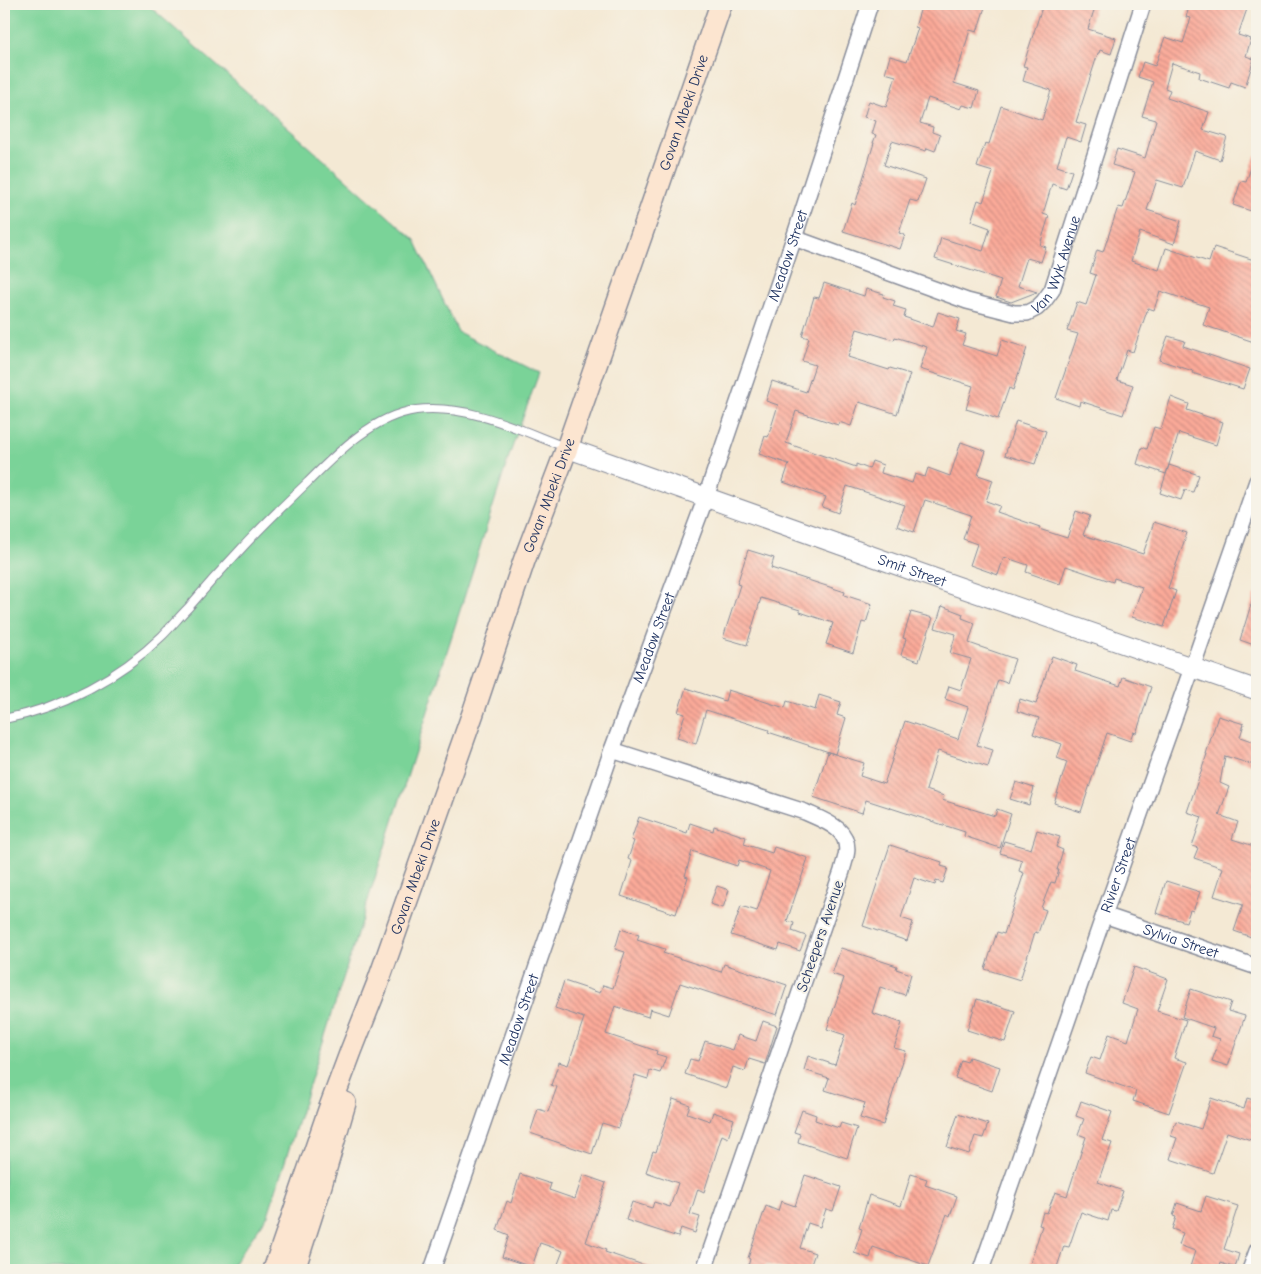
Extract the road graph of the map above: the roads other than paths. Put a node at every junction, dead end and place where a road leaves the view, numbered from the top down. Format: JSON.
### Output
{"nodes":[{"id":1,"x":721,"y":4,"type":"edge"},
{"id":2,"x":870,"y":4,"type":"edge"},
{"id":3,"x":1144,"y":4,"type":"edge"},
{"id":4,"x":794,"y":238,"type":"junction"},
{"id":5,"x":567,"y":448,"type":"junction"},
{"id":6,"x":1257,"y":481,"type":"edge"},
{"id":7,"x":706,"y":498,"type":"junction"},
{"id":8,"x":1192,"y":668,"type":"junction"},
{"id":9,"x":1257,"y":690,"type":"edge"},
{"id":10,"x":4,"y":719,"type":"edge"},
{"id":11,"x":612,"y":750,"type":"junction"},
{"id":12,"x":1104,"y":916,"type":"junction"},
{"id":13,"x":1257,"y":967,"type":"edge"},
{"id":14,"x":377,"y":985,"type":"junction"},
{"id":15,"x":1257,"y":1251,"type":"edge"},
{"id":16,"x":436,"y":1269,"type":"edge"},
{"id":17,"x":274,"y":1270,"type":"edge"},
{"id":18,"x":294,"y":1270,"type":"edge"},
{"id":19,"x":704,"y":1270,"type":"edge"},
{"id":20,"x":981,"y":1270,"type":"edge"},
{"id":21,"x":1250,"y":1270,"type":"edge"}],
"edges":[{"from":1,"to":5,"type":"main road","name":"Govan Mbeki Drive"},
{"from":2,"to":4,"type":"street","name":"Meadow Street"},
{"from":3,"to":4,"type":"street","name":"Van Wyk Avenue"},
{"from":4,"to":7,"type":"street","name":"Meadow Street"},
{"from":5,"to":7,"type":"street","name":"Smit Street"},
{"from":5,"to":10,"type":"lane"},
{"from":5,"to":14,"type":"main road","name":"Govan Mbeki Drive"},
{"from":6,"to":8,"type":"street","name":"Rivier Street"},
{"from":7,"to":8,"type":"street","name":"Smit Street"},
{"from":7,"to":11,"type":"street","name":"Meadow Street"},
{"from":8,"to":9,"type":"street","name":"Smit Street"},
{"from":8,"to":12,"type":"street","name":"Rivier Street"},
{"from":11,"to":16,"type":"street","name":"Meadow Street"},
{"from":11,"to":19,"type":"street","name":"Scheepers Avenue"},
{"from":12,"to":13,"type":"street","name":"Sylvia Street"},
{"from":12,"to":20,"type":"street","name":"Rivier Street"},
{"from":14,"to":17,"type":"main road","name":"Govan Mbeki Drive"},
{"from":14,"to":18,"type":"main road","name":"Govan Mbeki Drive"},
{"from":15,"to":21,"type":"street"}]}
